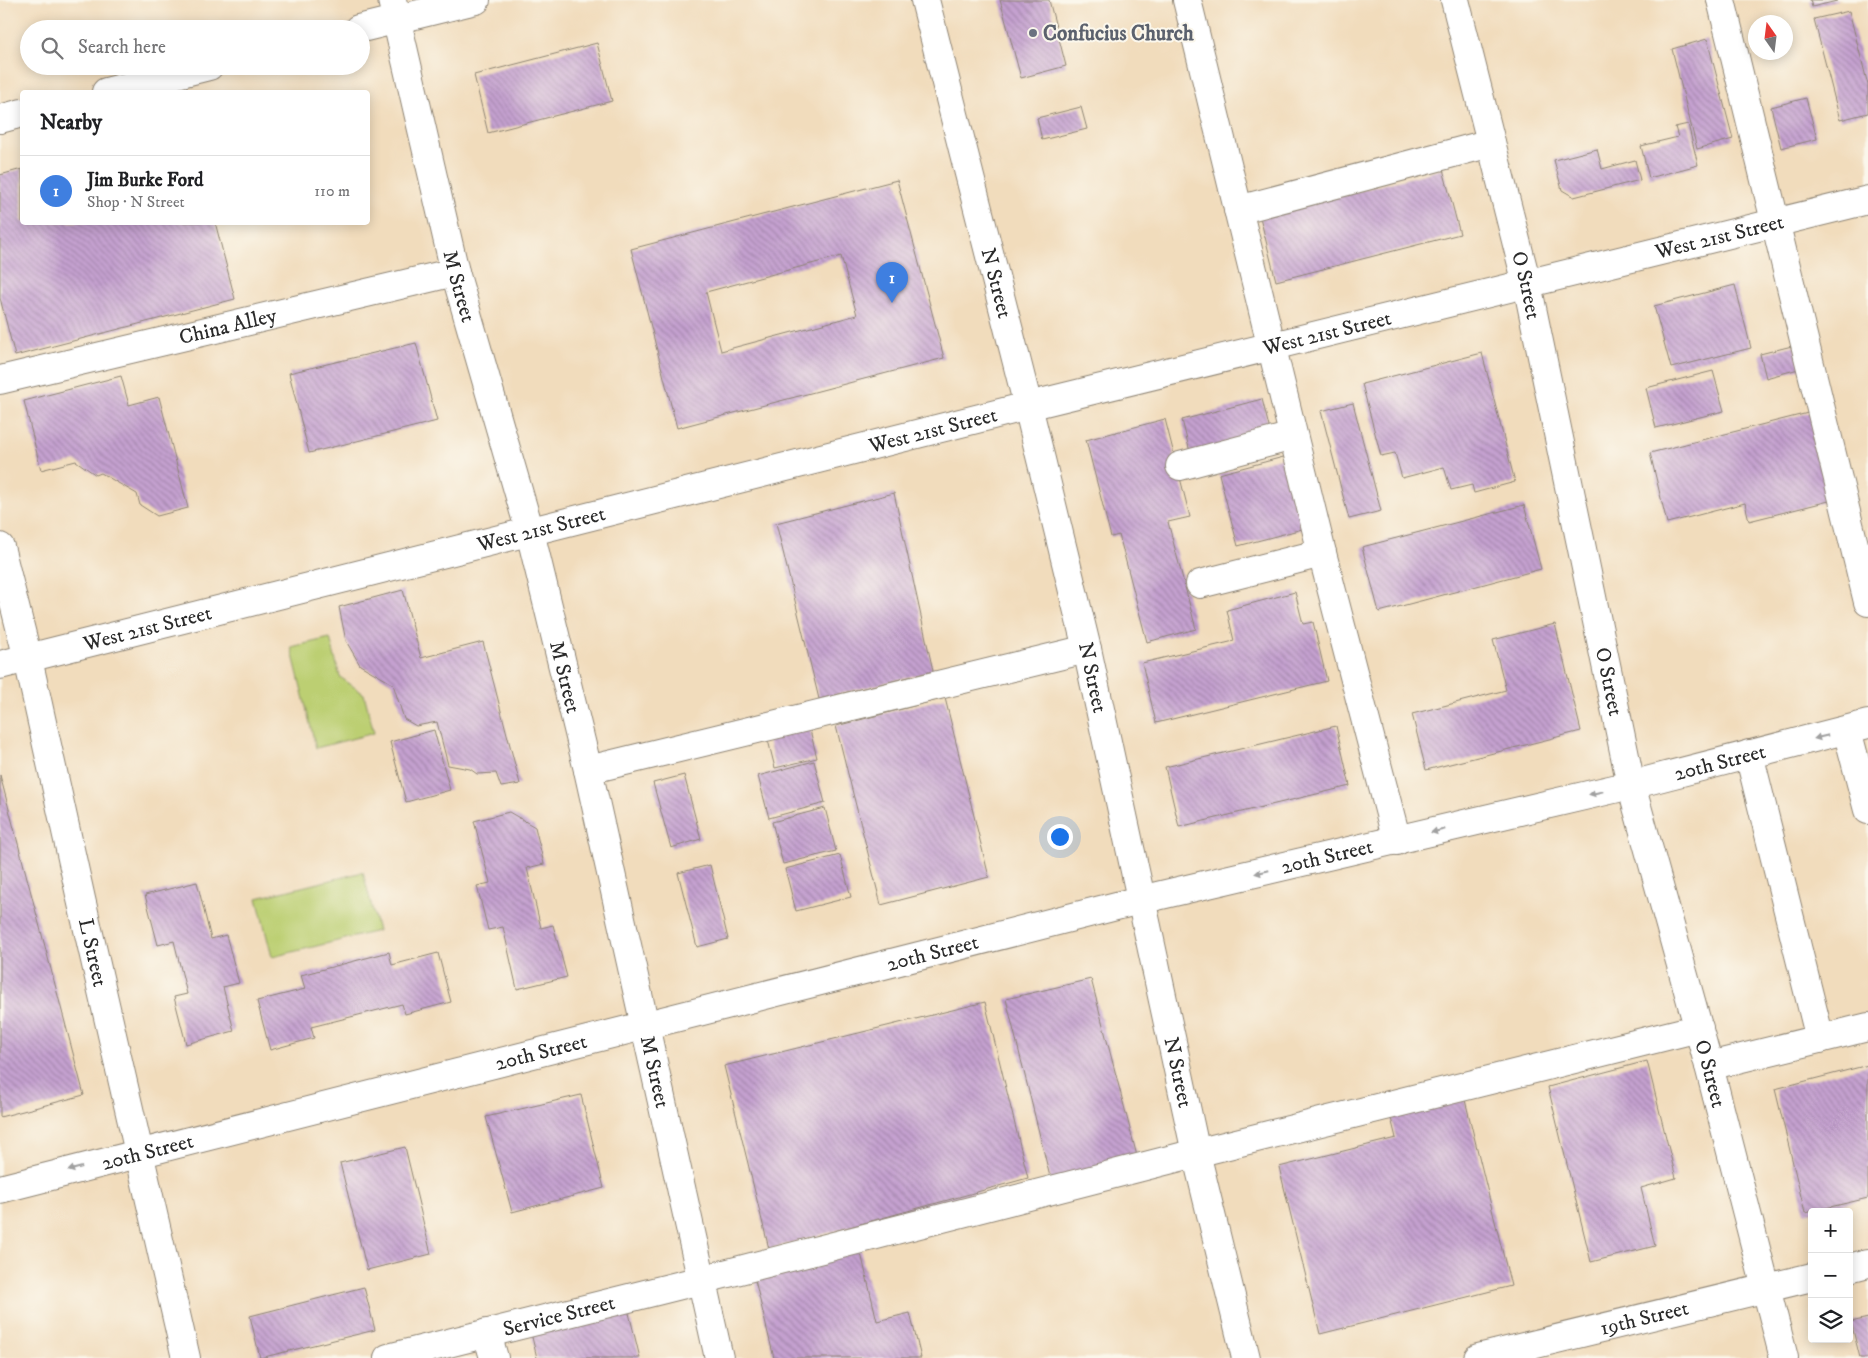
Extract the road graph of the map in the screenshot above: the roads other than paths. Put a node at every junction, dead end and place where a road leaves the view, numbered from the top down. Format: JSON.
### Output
{"nodes":[{"id":1,"x":476,"y":0,"type":"edge"},
{"id":2,"x":925,"y":0,"type":"edge"},
{"id":3,"x":1187,"y":0,"type":"edge"},
{"id":4,"x":1455,"y":0,"type":"edge"},
{"id":5,"x":1720,"y":0,"type":"edge"},
{"id":6,"x":394,"y":10,"type":"edge"},
{"id":7,"x":370,"y":23,"type":"edge"},
{"id":8,"x":174,"y":75,"type":"edge"},
{"id":9,"x":114,"y":90,"type":"edge"},
{"id":10,"x":20,"y":114,"type":"edge"},
{"id":11,"x":0,"y":119,"type":"edge"},
{"id":12,"x":1491,"y":143,"type":"junction"},
{"id":13,"x":1868,"y":200,"type":"edge"},
{"id":14,"x":1238,"y":210,"type":"junction"},
{"id":15,"x":1774,"y":224,"type":"junction"},
{"id":16,"x":455,"y":272,"type":"junction"},
{"id":17,"x":1526,"y":284,"type":"junction"},
{"id":18,"x":1272,"y":347,"type":"junction"},
{"id":19,"x":0,"y":380,"type":"edge"},
{"id":20,"x":1028,"y":406,"type":"junction"},
{"id":21,"x":1293,"y":436,"type":"junction"},
{"id":22,"x":1180,"y":466,"type":"dead end"},
{"id":23,"x":530,"y":532,"type":"junction"},
{"id":24,"x":0,"y":548,"type":"edge"},
{"id":25,"x":1322,"y":553,"type":"junction"},
{"id":26,"x":1200,"y":584,"type":"dead end"},
{"id":27,"x":1868,"y":602,"type":"edge"},
{"id":28,"x":1087,"y":648,"type":"junction"},
{"id":29,"x":28,"y":659,"type":"junction"},
{"id":30,"x":0,"y":665,"type":"edge"},
{"id":31,"x":1858,"y":727,"type":"edge"},
{"id":32,"x":1749,"y":754,"type":"junction"},
{"id":33,"x":588,"y":770,"type":"junction"},
{"id":34,"x":1631,"y":785,"type":"junction"},
{"id":35,"x":1868,"y":810,"type":"edge"},
{"id":36,"x":1397,"y":841,"type":"junction"},
{"id":37,"x":1140,"y":900,"type":"junction"},
{"id":38,"x":644,"y":1026,"type":"junction"},
{"id":39,"x":1868,"y":1027,"type":"edge"},
{"id":40,"x":1699,"y":1028,"type":"junction"},
{"id":41,"x":1820,"y":1039,"type":"junction"},
{"id":42,"x":1709,"y":1066,"type":"junction"},
{"id":43,"x":139,"y":1153,"type":"junction"},
{"id":44,"x":1196,"y":1153,"type":"junction"},
{"id":45,"x":0,"y":1189,"type":"edge"},
{"id":46,"x":1868,"y":1263,"type":"edge"},
{"id":47,"x":1853,"y":1267,"type":"edge"},
{"id":48,"x":1808,"y":1278,"type":"edge"},
{"id":49,"x":701,"y":1280,"type":"junction"},
{"id":50,"x":1766,"y":1288,"type":"junction"},
{"id":51,"x":491,"y":1346,"type":"edge"},
{"id":52,"x":186,"y":1358,"type":"edge"},
{"id":53,"x":388,"y":1358,"type":"edge"},
{"id":54,"x":719,"y":1358,"type":"edge"},
{"id":55,"x":1246,"y":1358,"type":"edge"},
{"id":56,"x":1478,"y":1358,"type":"edge"},
{"id":57,"x":1784,"y":1358,"type":"edge"}],
"edges":[{"from":1,"to":6,"type":"street"},
{"from":2,"to":20,"type":"street","name":"N Street"},
{"from":3,"to":14,"type":"street"},
{"from":4,"to":12,"type":"street","name":"O Street"},
{"from":5,"to":15,"type":"street"},
{"from":6,"to":7,"type":"street"},
{"from":6,"to":16,"type":"street","name":"M Street"},
{"from":8,"to":9,"type":"street"},
{"from":10,"to":11,"type":"street"},
{"from":12,"to":14,"type":"street"},
{"from":12,"to":17,"type":"street","name":"O Street"},
{"from":13,"to":15,"type":"street","name":"West 21st Street"},
{"from":14,"to":18,"type":"street"},
{"from":15,"to":17,"type":"street","name":"West 21st Street"},
{"from":15,"to":27,"type":"street"},
{"from":16,"to":19,"type":"street","name":"China Alley"},
{"from":16,"to":23,"type":"street","name":"M Street"},
{"from":17,"to":18,"type":"street","name":"West 21st Street"},
{"from":17,"to":34,"type":"street","name":"O Street"},
{"from":18,"to":20,"type":"street","name":"West 21st Street"},
{"from":18,"to":21,"type":"street"},
{"from":20,"to":23,"type":"street","name":"West 21st Street"},
{"from":20,"to":28,"type":"street","name":"N Street"},
{"from":21,"to":22,"type":"street"},
{"from":21,"to":25,"type":"street"},
{"from":23,"to":29,"type":"street","name":"West 21st Street"},
{"from":23,"to":33,"type":"street","name":"M Street"},
{"from":24,"to":29,"type":"street","name":"L Street"},
{"from":25,"to":26,"type":"street"},
{"from":25,"to":36,"type":"street"},
{"from":28,"to":33,"type":"street"},
{"from":28,"to":37,"type":"street","name":"N Street"},
{"from":29,"to":30,"type":"street","name":"West 21st Street"},
{"from":29,"to":43,"type":"street","name":"L Street"},
{"from":31,"to":32,"type":"street","name":"20th Street","one_way":true},
{"from":31,"to":35,"type":"street"},
{"from":32,"to":34,"type":"street","name":"20th Street"},
{"from":32,"to":41,"type":"street"},
{"from":33,"to":38,"type":"street","name":"M Street"},
{"from":34,"to":36,"type":"street","name":"20th Street","one_way":true},
{"from":34,"to":40,"type":"street","name":"O Street"},
{"from":36,"to":37,"type":"street","name":"20th Street","one_way":true},
{"from":37,"to":38,"type":"street","name":"20th Street"},
{"from":37,"to":44,"type":"street","name":"N Street"},
{"from":38,"to":43,"type":"street","name":"20th Street"},
{"from":38,"to":49,"type":"street","name":"M Street"},
{"from":39,"to":41,"type":"street"},
{"from":40,"to":42,"type":"street","name":"O Street"},
{"from":40,"to":44,"type":"street","name":"Service Street"},
{"from":41,"to":42,"type":"street"},
{"from":42,"to":50,"type":"street","name":"O Street"},
{"from":43,"to":45,"type":"street","name":"20th Street","one_way":true},
{"from":43,"to":52,"type":"street","name":"L Street"},
{"from":44,"to":49,"type":"street","name":"Service Street"},
{"from":44,"to":55,"type":"street","name":"N Street"},
{"from":46,"to":47,"type":"street"},
{"from":48,"to":50,"type":"street","name":"19th Street"},
{"from":49,"to":51,"type":"street","name":"Service Street"},
{"from":49,"to":54,"type":"street","name":"M Street"},
{"from":50,"to":56,"type":"street","name":"19th Street"},
{"from":50,"to":57,"type":"street","name":"O Street"},
{"from":51,"to":53,"type":"street","name":"Service Street"}]}
